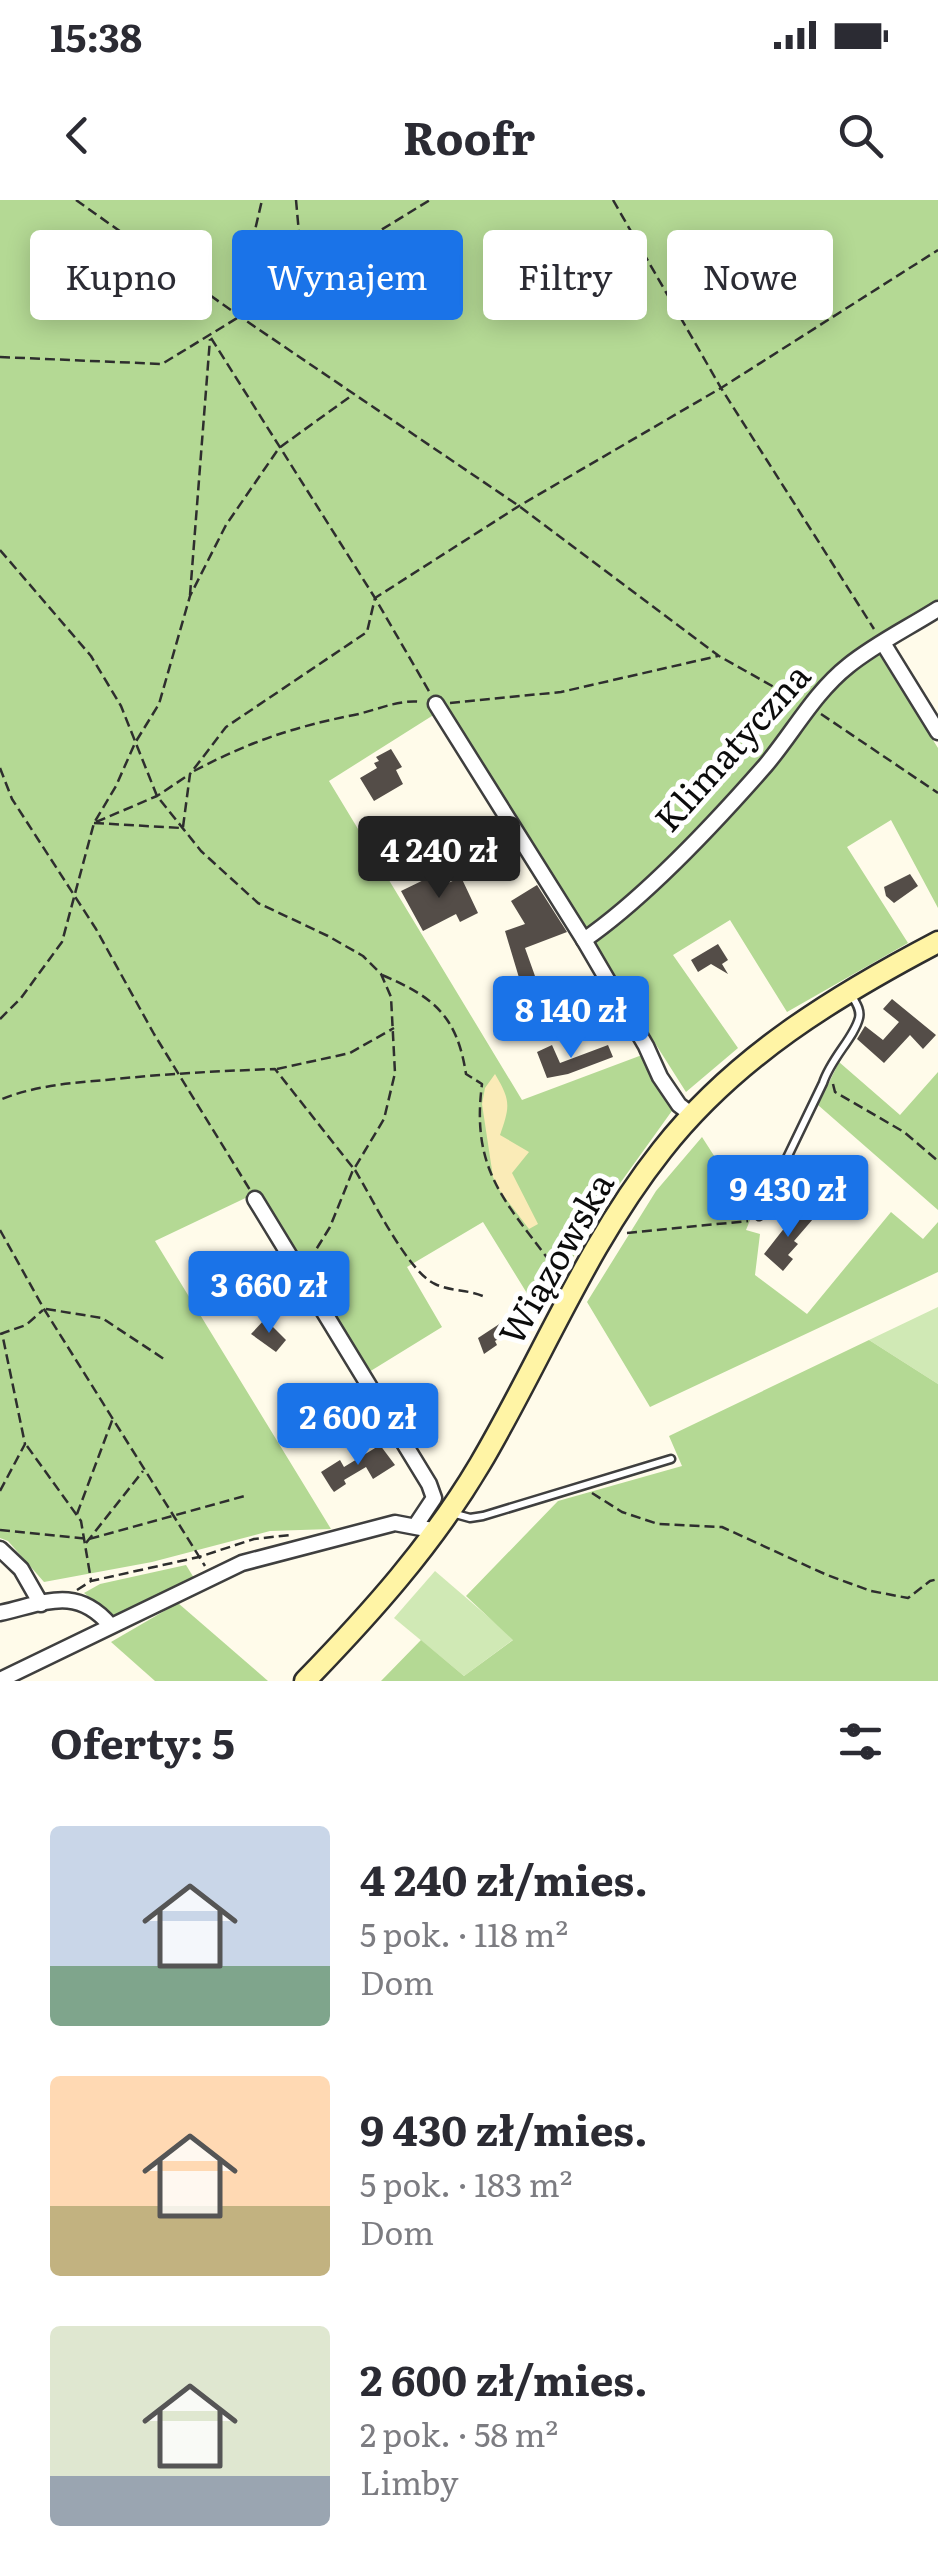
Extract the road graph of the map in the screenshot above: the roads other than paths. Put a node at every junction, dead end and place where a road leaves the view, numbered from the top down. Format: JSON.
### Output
{"nodes":[{"id":1,"x":938,"y":610,"type":"edge"},
{"id":2,"x":883,"y":643,"type":"junction"},
{"id":3,"x":436,"y":704,"type":"road end"},
{"id":4,"x":938,"y":732,"type":"edge"},
{"id":5,"x":584,"y":940,"type":"junction"},
{"id":6,"x":938,"y":942,"type":"edge"},
{"id":7,"x":849,"y":990,"type":"junction"},
{"id":8,"x":692,"y":1115,"type":"junction"},
{"id":9,"x":256,"y":1200,"type":"road end"},
{"id":10,"x":759,"y":1216,"type":"road end"},
{"id":11,"x":672,"y":1459,"type":"dead end"},
{"id":12,"x":450,"y":1512,"type":"junction"},
{"id":13,"x":416,"y":1525,"type":"junction"},
{"id":14,"x":437,"y":1531,"type":"junction"},
{"id":15,"x":0,"y":1549,"type":"edge"},
{"id":16,"x":41,"y":1604,"type":"junction"},
{"id":17,"x":0,"y":1614,"type":"edge"},
{"id":18,"x":110,"y":1626,"type":"junction"},
{"id":19,"x":0,"y":1680,"type":"edge"},
{"id":20,"x":305,"y":1681,"type":"edge"}],
"edges":[{"from":1,"to":2,"type":"street","name":"Klimatyczna"},
{"from":2,"to":4,"type":"street"},
{"from":2,"to":5,"type":"street","name":"Klimatyczna"},
{"from":3,"to":5,"type":"street"},
{"from":5,"to":8,"type":"street"},
{"from":6,"to":7,"type":"main road","name":"Wiązowska"},
{"from":7,"to":8,"type":"main road","name":"Wiązowska"},
{"from":7,"to":10,"type":"lane"},
{"from":8,"to":12,"type":"main road","name":"Wiązowska"},
{"from":9,"to":13,"type":"street"},
{"from":11,"to":12,"type":"lane"},
{"from":12,"to":14,"type":"main road","name":"Wiązowska"},
{"from":13,"to":14,"type":"street"},
{"from":13,"to":18,"type":"street"},
{"from":14,"to":20,"type":"main road","name":"Wiązowska"},
{"from":15,"to":16,"type":"street"},
{"from":16,"to":17,"type":"street"},
{"from":16,"to":18,"type":"street"},
{"from":18,"to":19,"type":"street"}]}
